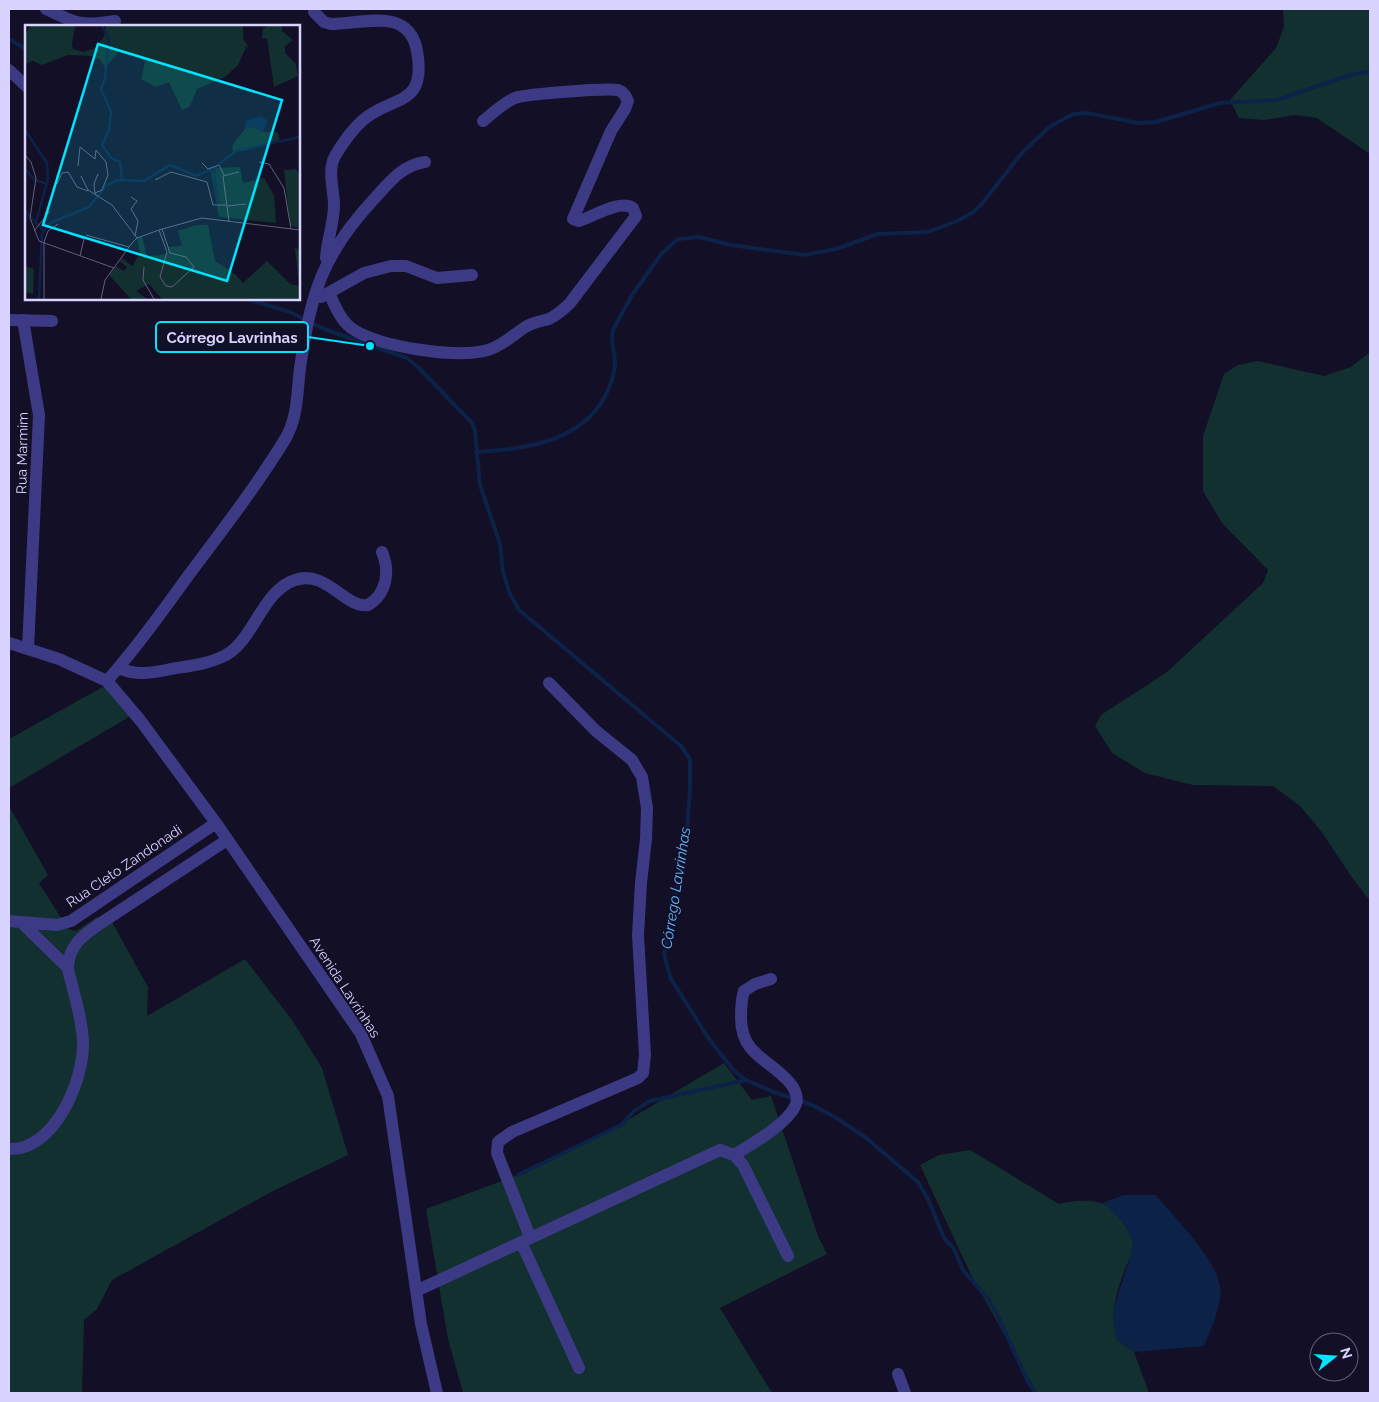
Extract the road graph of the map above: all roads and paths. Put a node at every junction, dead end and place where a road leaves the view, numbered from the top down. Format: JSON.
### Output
{"nodes":[{"id":1,"x":46,"y":9,"type":"edge"},
{"id":2,"x":314,"y":12,"type":"dead end"},
{"id":3,"x":115,"y":21,"type":"dead end"},
{"id":4,"x":9,"y":70,"type":"edge"},
{"id":5,"x":25,"y":85,"type":"edge"},
{"id":6,"x":483,"y":121,"type":"dead end"},
{"id":7,"x":425,"y":162,"type":"dead end"},
{"id":8,"x":326,"y":264,"type":"junction"},
{"id":9,"x":472,"y":275,"type":"dead end"},
{"id":10,"x":328,"y":293,"type":"junction"},
{"id":11,"x":313,"y":303,"type":"junction"},
{"id":12,"x":9,"y":320,"type":"edge"},
{"id":13,"x":23,"y":320,"type":"junction"},
{"id":14,"x":52,"y":321,"type":"dead end"},
{"id":15,"x":382,"y":552,"type":"dead end"},
{"id":16,"x":9,"y":643,"type":"edge"},
{"id":17,"x":28,"y":649,"type":"junction"},
{"id":18,"x":118,"y":668,"type":"junction"},
{"id":19,"x":108,"y":681,"type":"junction"},
{"id":20,"x":549,"y":683,"type":"dead end"},
{"id":21,"x":216,"y":823,"type":"junction"},
{"id":22,"x":227,"y":840,"type":"junction"},
{"id":23,"x":15,"y":922,"type":"edge"},
{"id":24,"x":68,"y":968,"type":"junction"},
{"id":25,"x":771,"y":979,"type":"dead end"},
{"id":26,"x":9,"y":1149,"type":"edge"},
{"id":27,"x":734,"y":1155,"type":"junction"},
{"id":28,"x":525,"y":1240,"type":"junction"},
{"id":29,"x":788,"y":1256,"type":"dead end"},
{"id":30,"x":416,"y":1291,"type":"junction"},
{"id":31,"x":579,"y":1368,"type":"dead end"},
{"id":32,"x":898,"y":1374,"type":"dead end"},
{"id":33,"x":437,"y":1393,"type":"edge"},
{"id":34,"x":905,"y":1393,"type":"edge"}],
"edges":[{"from":1,"to":3,"type":"street"},
{"from":2,"to":8,"type":"street"},
{"from":4,"to":5,"type":"street"},
{"from":6,"to":10,"type":"street"},
{"from":7,"to":8,"type":"street"},
{"from":8,"to":11,"type":"street"},
{"from":9,"to":10,"type":"street"},
{"from":10,"to":11,"type":"street"},
{"from":11,"to":18,"type":"street"},
{"from":12,"to":13,"type":"street"},
{"from":13,"to":14,"type":"street"},
{"from":13,"to":17,"type":"street","name":"Rua Marmim"},
{"from":15,"to":18,"type":"street"},
{"from":16,"to":17,"type":"street"},
{"from":17,"to":19,"type":"street"},
{"from":18,"to":19,"type":"street"},
{"from":19,"to":21,"type":"street","name":"Avenida Lavrinhas"},
{"from":20,"to":28,"type":"street"},
{"from":21,"to":22,"type":"street","name":"Avenida Lavrinhas"},
{"from":21,"to":23,"type":"street","name":"Rua Cleto Zandonadi"},
{"from":22,"to":24,"type":"street"},
{"from":22,"to":30,"type":"street","name":"Avenida Lavrinhas"},
{"from":23,"to":24,"type":"street","name":"Rua Cleto Zandonadi"},
{"from":24,"to":26,"type":"street"},
{"from":25,"to":27,"type":"street"},
{"from":27,"to":28,"type":"street"},
{"from":27,"to":29,"type":"street"},
{"from":28,"to":30,"type":"street"},
{"from":28,"to":31,"type":"street"},
{"from":30,"to":33,"type":"street","name":"Avenida Lavrinhas"},
{"from":32,"to":34,"type":"street"}]}
